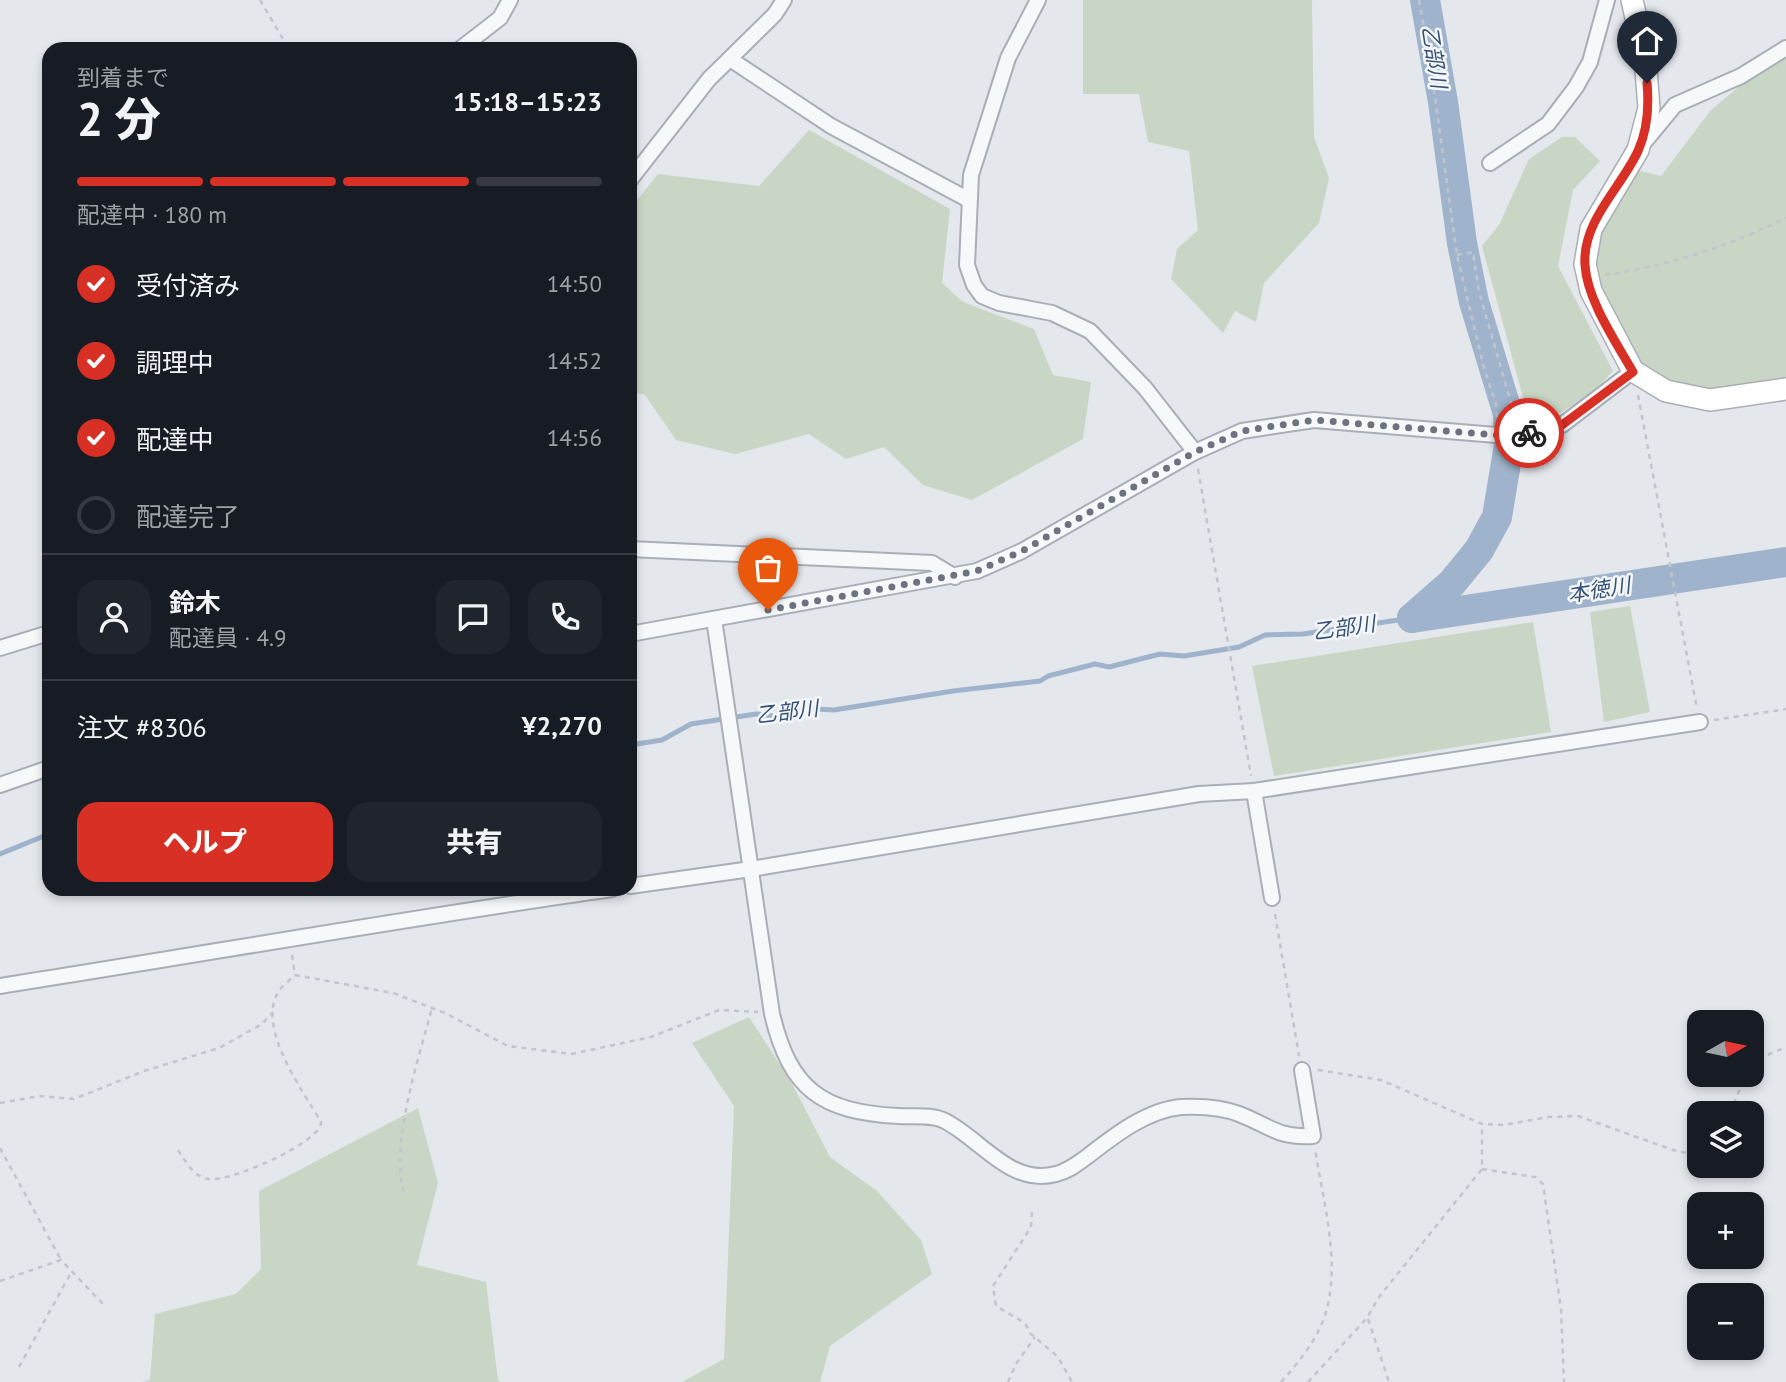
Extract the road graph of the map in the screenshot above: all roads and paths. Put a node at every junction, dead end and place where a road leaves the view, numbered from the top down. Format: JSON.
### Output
{"nodes":[{"id":1,"x":260,"y":0,"type":"edge"},
{"id":2,"x":510,"y":0,"type":"edge"},
{"id":3,"x":784,"y":0,"type":"edge"},
{"id":4,"x":1038,"y":0,"type":"edge"},
{"id":5,"x":1419,"y":0,"type":"edge"},
{"id":6,"x":1607,"y":0,"type":"edge"},
{"id":7,"x":1632,"y":0,"type":"edge"},
{"id":8,"x":285,"y":42,"type":"edge"},
{"id":9,"x":469,"y":42,"type":"edge"},
{"id":10,"x":1786,"y":48,"type":"edge"},
{"id":11,"x":730,"y":59,"type":"junction"},
{"id":12,"x":1639,"y":150,"type":"junction"},
{"id":13,"x":1489,"y":163,"type":"dead end"},
{"id":14,"x":637,"y":171,"type":"edge"},
{"id":15,"x":969,"y":200,"type":"junction"},
{"id":16,"x":1786,"y":218,"type":"edge"},
{"id":17,"x":1457,"y":255,"type":"junction"},
{"id":18,"x":1588,"y":278,"type":"junction"},
{"id":19,"x":1633,"y":372,"type":"junction"},
{"id":20,"x":1786,"y":389,"type":"edge"},
{"id":21,"x":1496,"y":435,"type":"junction"},
{"id":22,"x":1520,"y":435,"type":"junction"},
{"id":23,"x":1195,"y":452,"type":"junction"},
{"id":24,"x":637,"y":549,"type":"edge"},
{"id":25,"x":955,"y":577,"type":"junction"},
{"id":26,"x":714,"y":619,"type":"junction"},
{"id":27,"x":637,"y":633,"type":"edge"},
{"id":28,"x":42,"y":635,"type":"edge"},
{"id":29,"x":0,"y":648,"type":"edge"},
{"id":30,"x":1786,"y":709,"type":"edge"},
{"id":31,"x":1700,"y":722,"type":"junction"},
{"id":32,"x":42,"y":770,"type":"edge"},
{"id":33,"x":0,"y":785,"type":"edge"},
{"id":34,"x":1254,"y":792,"type":"junction"},
{"id":35,"x":751,"y":869,"type":"junction"},
{"id":36,"x":637,"y":885,"type":"edge"},
{"id":37,"x":564,"y":896,"type":"edge"},
{"id":38,"x":1272,"y":898,"type":"joint"},
{"id":39,"x":292,"y":940,"type":"junction"},
{"id":40,"x":295,"y":975,"type":"junction"},
{"id":41,"x":0,"y":986,"type":"edge"},
{"id":42,"x":432,"y":1008,"type":"junction"},
{"id":43,"x":272,"y":1012,"type":"junction"},
{"id":44,"x":772,"y":1014,"type":"junction"},
{"id":45,"x":1786,"y":1047,"type":"edge"},
{"id":46,"x":1764,"y":1056,"type":"edge"},
{"id":47,"x":1302,"y":1070,"type":"junction"},
{"id":48,"x":0,"y":1103,"type":"edge"},
{"id":49,"x":1482,"y":1124,"type":"junction"},
{"id":50,"x":1313,"y":1136,"type":"junction"},
{"id":51,"x":0,"y":1147,"type":"edge"},
{"id":52,"x":178,"y":1150,"type":"dead end"},
{"id":53,"x":1687,"y":1153,"type":"edge"},
{"id":54,"x":1482,"y":1168,"type":"junction"},
{"id":55,"x":404,"y":1192,"type":"dead end"},
{"id":56,"x":1032,"y":1212,"type":"dead end"},
{"id":57,"x":61,"y":1260,"type":"junction"},
{"id":58,"x":72,"y":1270,"type":"junction"},
{"id":59,"x":0,"y":1281,"type":"edge"},
{"id":60,"x":103,"y":1304,"type":"dead end"},
{"id":61,"x":1367,"y":1318,"type":"junction"},
{"id":62,"x":1035,"y":1336,"type":"junction"},
{"id":63,"x":19,"y":1367,"type":"dead end"},
{"id":64,"x":1008,"y":1382,"type":"edge"},
{"id":65,"x":1072,"y":1382,"type":"edge"},
{"id":66,"x":1281,"y":1382,"type":"edge"},
{"id":67,"x":1308,"y":1382,"type":"edge"},
{"id":68,"x":1389,"y":1382,"type":"edge"},
{"id":69,"x":1564,"y":1382,"type":"edge"}],
"edges":[{"from":1,"to":8,"type":"path"},
{"from":2,"to":9,"type":"street"},
{"from":3,"to":11,"type":"street"},
{"from":4,"to":15,"type":"street"},
{"from":5,"to":17,"type":"path"},
{"from":6,"to":13,"type":"street"},
{"from":7,"to":12,"type":"main road"},
{"from":10,"to":12,"type":"street"},
{"from":11,"to":14,"type":"street"},
{"from":11,"to":15,"type":"street"},
{"from":12,"to":18,"type":"main road"},
{"from":15,"to":23,"type":"street"},
{"from":16,"to":18,"type":"path"},
{"from":17,"to":21,"type":"path"},
{"from":17,"to":22,"type":"path"},
{"from":18,"to":19,"type":"main road"},
{"from":19,"to":20,"type":"main road"},
{"from":19,"to":22,"type":"street"},
{"from":19,"to":31,"type":"path"},
{"from":21,"to":22,"type":"street"},
{"from":21,"to":23,"type":"street"},
{"from":23,"to":25,"type":"street"},
{"from":23,"to":34,"type":"path"},
{"from":24,"to":25,"type":"street"},
{"from":25,"to":26,"type":"street"},
{"from":26,"to":27,"type":"street"},
{"from":26,"to":35,"type":"street"},
{"from":28,"to":29,"type":"street"},
{"from":30,"to":31,"type":"path"},
{"from":31,"to":34,"type":"street"},
{"from":32,"to":33,"type":"street"},
{"from":34,"to":35,"type":"street"},
{"from":34,"to":38,"type":"street"},
{"from":35,"to":36,"type":"street"},
{"from":35,"to":44,"type":"street"},
{"from":37,"to":39,"type":"street"},
{"from":38,"to":47,"type":"path"},
{"from":39,"to":40,"type":"path"},
{"from":39,"to":41,"type":"street"},
{"from":40,"to":42,"type":"path"},
{"from":40,"to":43,"type":"path"},
{"from":42,"to":44,"type":"path"},
{"from":42,"to":55,"type":"path"},
{"from":43,"to":48,"type":"path"},
{"from":43,"to":52,"type":"path"},
{"from":44,"to":50,"type":"street"},
{"from":45,"to":46,"type":"path"},
{"from":47,"to":49,"type":"path"},
{"from":47,"to":50,"type":"street"},
{"from":49,"to":53,"type":"path"},
{"from":49,"to":54,"type":"path"},
{"from":50,"to":66,"type":"path"},
{"from":51,"to":57,"type":"path"},
{"from":54,"to":61,"type":"path"},
{"from":54,"to":69,"type":"path"},
{"from":56,"to":62,"type":"path"},
{"from":57,"to":58,"type":"path"},
{"from":57,"to":59,"type":"path"},
{"from":58,"to":60,"type":"path"},
{"from":58,"to":63,"type":"path"},
{"from":61,"to":67,"type":"path"},
{"from":61,"to":68,"type":"path"},
{"from":62,"to":64,"type":"path"},
{"from":62,"to":65,"type":"path"}]}
